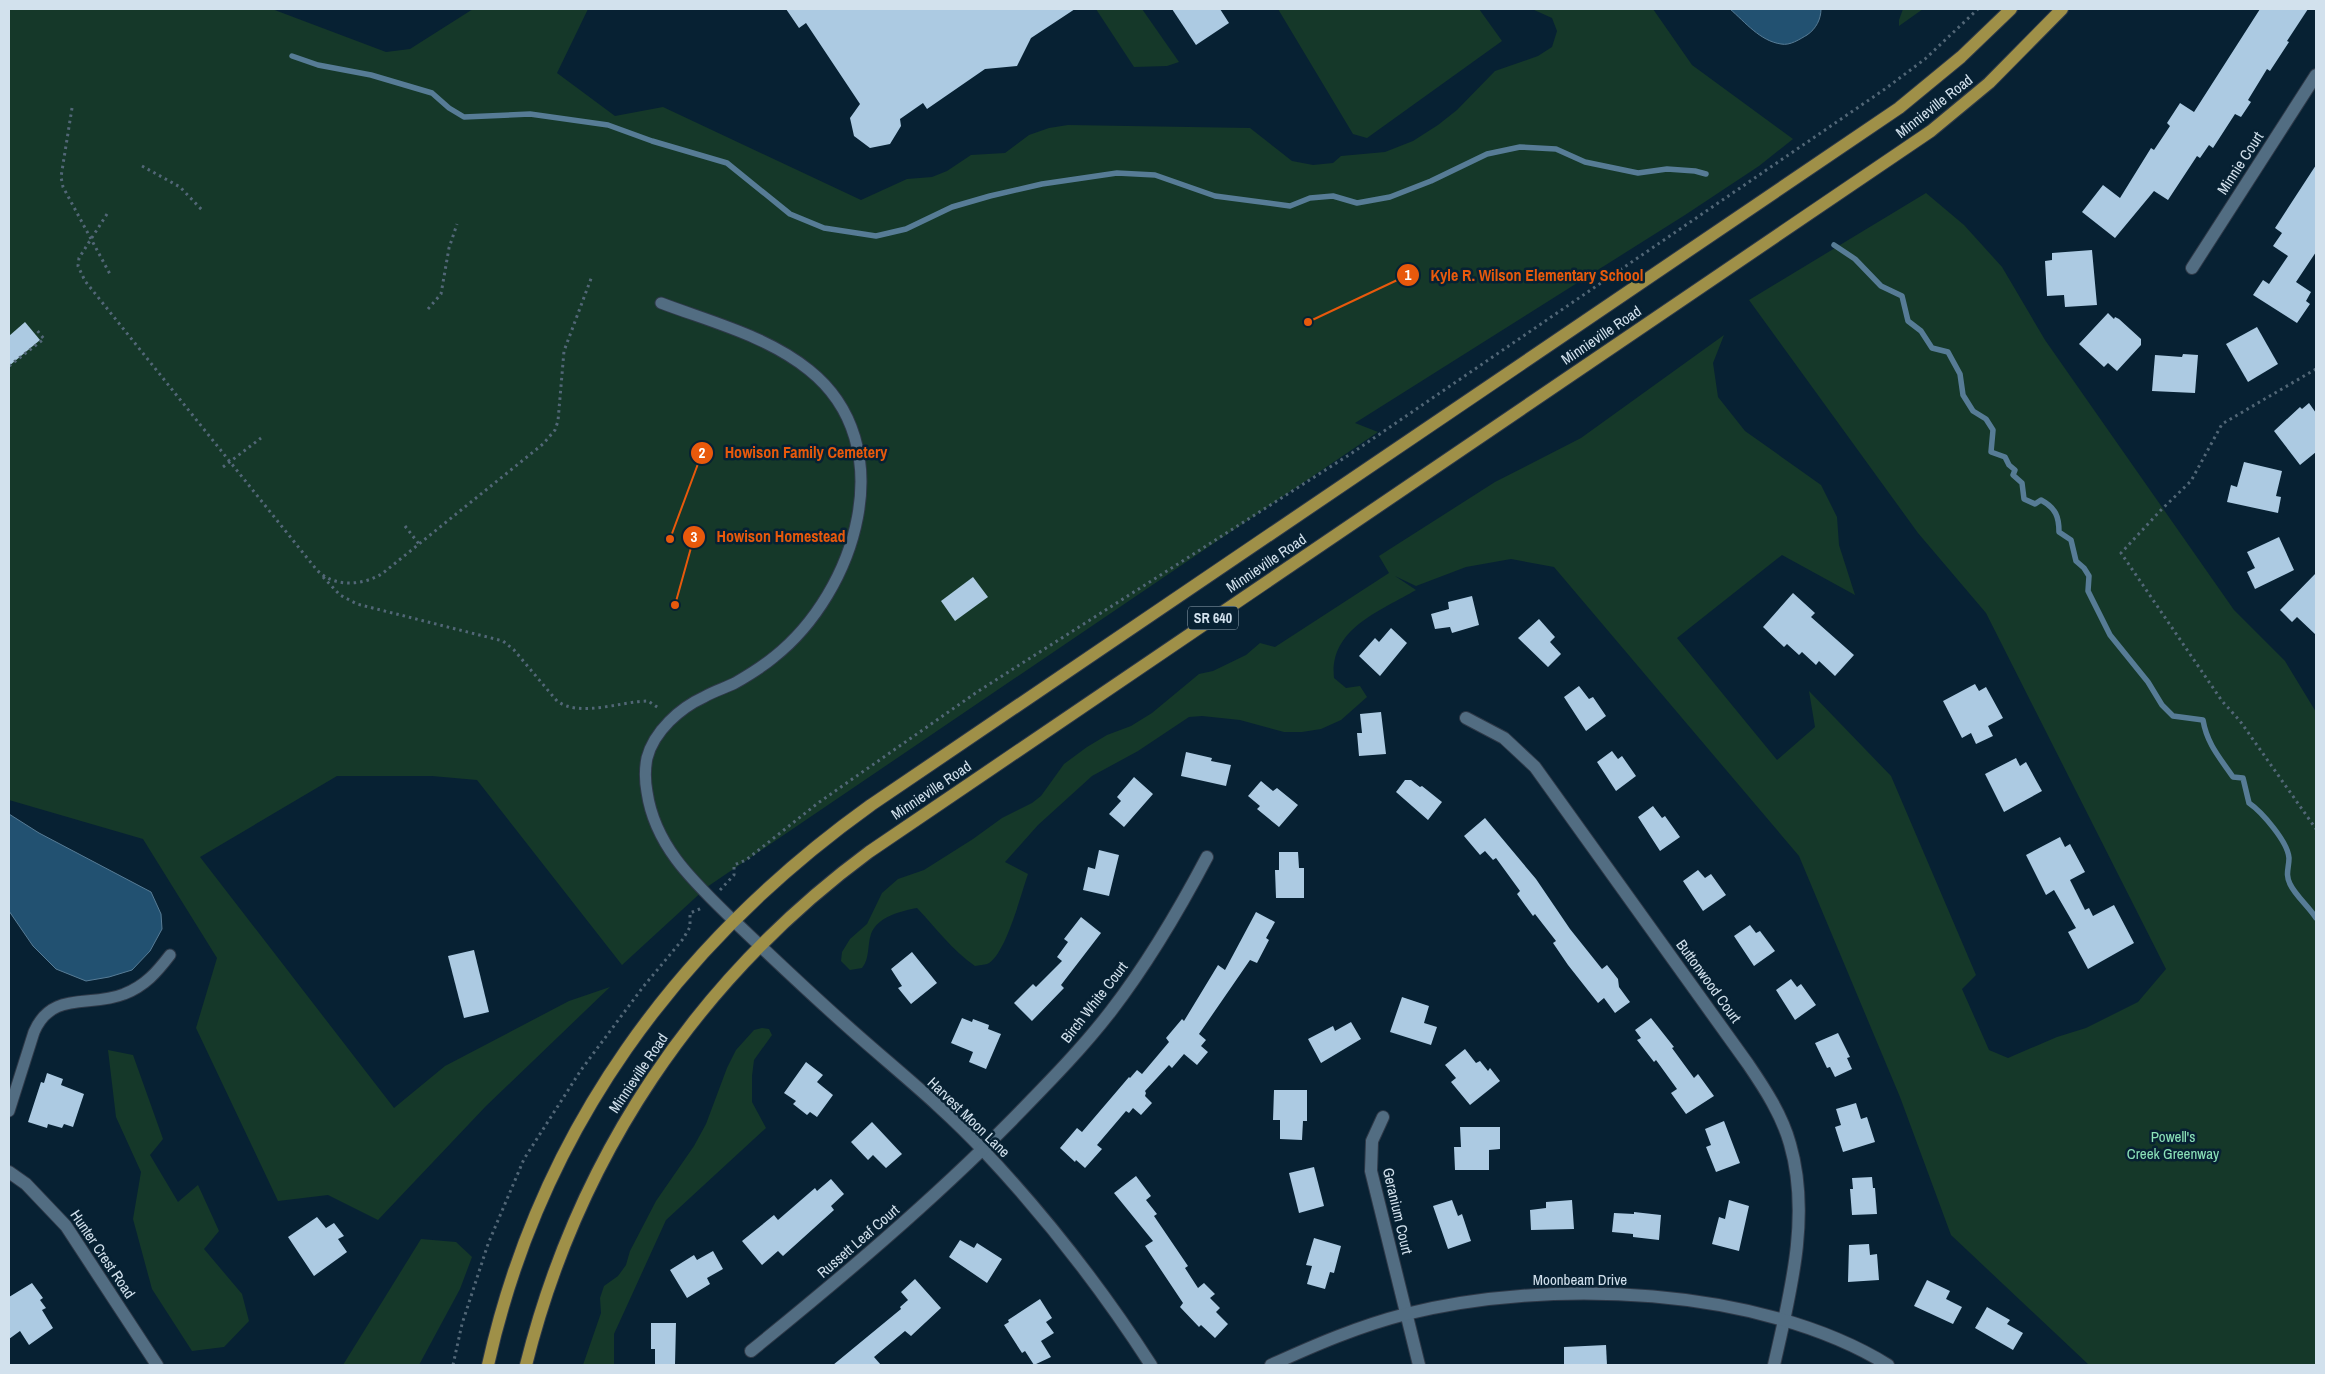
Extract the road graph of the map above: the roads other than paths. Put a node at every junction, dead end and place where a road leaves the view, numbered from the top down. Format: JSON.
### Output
{"nodes":[{"id":1,"x":2011,"y":9,"type":"edge"},
{"id":2,"x":2062,"y":9,"type":"edge"},
{"id":3,"x":2316,"y":75,"type":"edge"},
{"id":4,"x":2192,"y":268,"type":"dead end"},
{"id":5,"x":661,"y":303,"type":"dead end"},
{"id":6,"x":1466,"y":718,"type":"dead end"},
{"id":7,"x":1207,"y":857,"type":"dead end"},
{"id":8,"x":733,"y":920,"type":"junction"},
{"id":9,"x":759,"y":946,"type":"junction"},
{"id":10,"x":170,"y":955,"type":"dead end"},
{"id":11,"x":9,"y":1111,"type":"edge"},
{"id":12,"x":1383,"y":1117,"type":"dead end"},
{"id":13,"x":982,"y":1150,"type":"junction"},
{"id":14,"x":9,"y":1172,"type":"edge"},
{"id":15,"x":1406,"y":1314,"type":"junction"},
{"id":16,"x":1784,"y":1321,"type":"junction"},
{"id":17,"x":751,"y":1351,"type":"dead end"},
{"id":18,"x":158,"y":1365,"type":"edge"},
{"id":19,"x":488,"y":1365,"type":"edge"},
{"id":20,"x":526,"y":1365,"type":"edge"},
{"id":21,"x":1151,"y":1365,"type":"edge"},
{"id":22,"x":1271,"y":1365,"type":"edge"},
{"id":23,"x":1419,"y":1365,"type":"edge"},
{"id":24,"x":1774,"y":1365,"type":"edge"},
{"id":25,"x":1888,"y":1365,"type":"edge"}],
"edges":[{"from":1,"to":8,"type":"main road","name":"Minnieville Road","number":"SR 640"},
{"from":2,"to":9,"type":"main road","name":"Minnieville Road","number":"SR 640"},
{"from":3,"to":4,"type":"street","name":"Minnie Court"},
{"from":5,"to":8,"type":"lane"},
{"from":6,"to":16,"type":"street","name":"Buttonwood Court"},
{"from":7,"to":13,"type":"street","name":"Birch White Court"},
{"from":8,"to":9,"type":"street","name":"Harvest Moon Lane"},
{"from":8,"to":19,"type":"main road","name":"Minnieville Road","number":"SR 640"},
{"from":9,"to":13,"type":"street","name":"Harvest Moon Lane"},
{"from":9,"to":20,"type":"main road","name":"Minnieville Road","number":"SR 640"},
{"from":10,"to":11,"type":"lane"},
{"from":12,"to":15,"type":"street","name":"Geranium Court"},
{"from":13,"to":17,"type":"street","name":"Russett Leaf Court"},
{"from":13,"to":21,"type":"street","name":"Harvest Moon Lane"},
{"from":14,"to":18,"type":"street","name":"Hunter Crest Road"},
{"from":15,"to":16,"type":"street","name":"Moonbeam Drive"},
{"from":15,"to":22,"type":"street","name":"Moonbeam Drive"},
{"from":15,"to":23,"type":"street","name":"Geranium Court"},
{"from":16,"to":24,"type":"street","name":"Buttonwood Court"},
{"from":16,"to":25,"type":"street","name":"Moonbeam Drive"}]}
